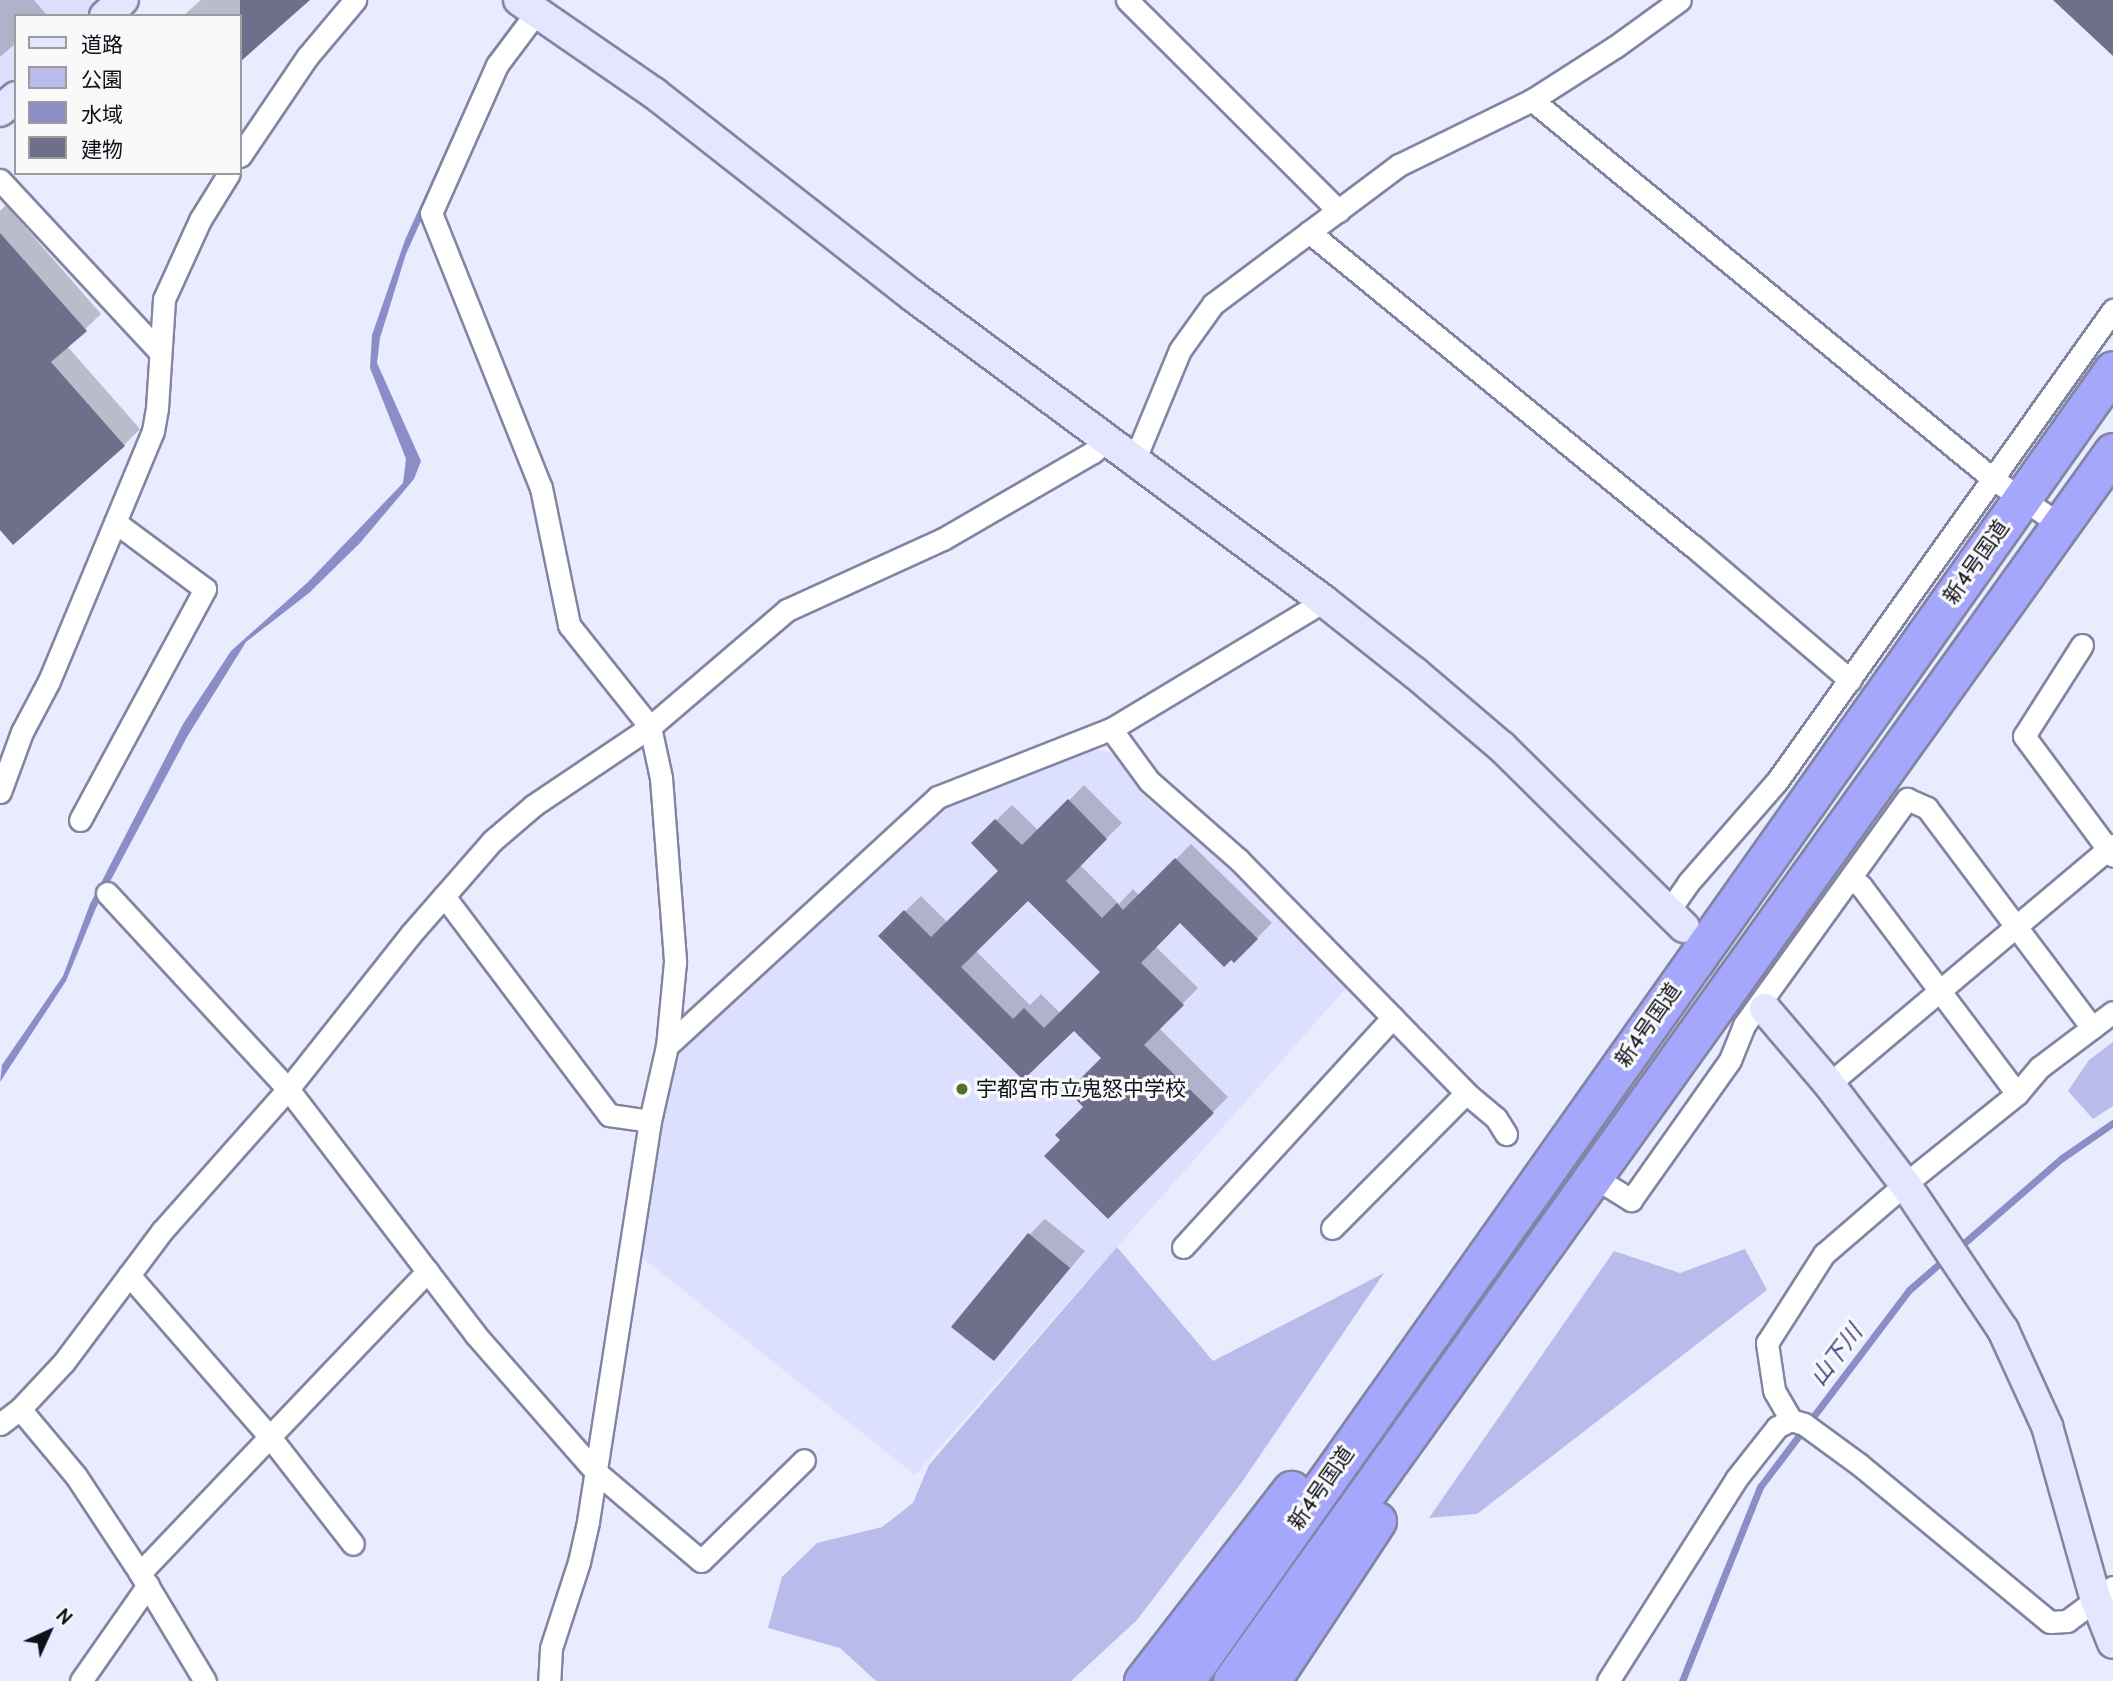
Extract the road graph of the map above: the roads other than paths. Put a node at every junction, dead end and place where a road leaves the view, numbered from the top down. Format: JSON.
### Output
{"nodes":[{"id":1,"x":122,"y":0,"type":"edge"},
{"id":2,"x":355,"y":0,"type":"edge"},
{"id":3,"x":1127,"y":0,"type":"edge"},
{"id":4,"x":1680,"y":0,"type":"edge"},
{"id":5,"x":527,"y":6,"type":"edge"},
{"id":6,"x":107,"y":14,"type":"edge"},
{"id":7,"x":14,"y":99,"type":"edge"},
{"id":8,"x":1532,"y":100,"type":"junction"},
{"id":9,"x":0,"y":111,"type":"edge"},
{"id":10,"x":242,"y":153,"type":"edge"},
{"id":11,"x":228,"y":175,"type":"edge"},
{"id":12,"x":0,"y":180,"type":"edge"},
{"id":13,"x":1339,"y":211,"type":"junction"},
{"id":14,"x":1309,"y":232,"type":"junction"},
{"id":15,"x":2113,"y":310,"type":"edge"},
{"id":16,"x":159,"y":351,"type":"junction"},
{"id":17,"x":2113,"y":370,"type":"edge"},
{"id":18,"x":1107,"y":440,"type":"junction"},
{"id":19,"x":2113,"y":452,"type":"edge"},
{"id":20,"x":1134,"y":461,"type":"junction"},
{"id":21,"x":2007,"y":488,"type":"junction"},
{"id":22,"x":115,"y":522,"type":"junction"},
{"id":23,"x":2061,"y":525,"type":"junction"},
{"id":24,"x":1324,"y":601,"type":"junction"},
{"id":25,"x":2082,"y":645,"type":"dead end"},
{"id":26,"x":1850,"y":680,"type":"junction"},
{"id":27,"x":650,"y":727,"type":"junction"},
{"id":28,"x":1111,"y":729,"type":"junction"},
{"id":29,"x":0,"y":792,"type":"edge"},
{"id":30,"x":80,"y":820,"type":"dead end"},
{"id":31,"x":2111,"y":850,"type":"edge"},
{"id":32,"x":1851,"y":878,"type":"junction"},
{"id":33,"x":107,"y":893,"type":"dead end"},
{"id":34,"x":444,"y":896,"type":"junction"},
{"id":35,"x":1676,"y":919,"type":"joint"},
{"id":36,"x":2017,"y":925,"type":"junction"},
{"id":37,"x":1940,"y":991,"type":"junction"},
{"id":38,"x":1765,"y":1009,"type":"tunnel mouth"},
{"id":39,"x":2113,"y":1012,"type":"edge"},
{"id":40,"x":1393,"y":1017,"type":"junction"},
{"id":41,"x":2092,"y":1028,"type":"junction"},
{"id":42,"x":667,"y":1046,"type":"junction"},
{"id":43,"x":1829,"y":1084,"type":"junction"},
{"id":44,"x":288,"y":1088,"type":"junction"},
{"id":45,"x":1466,"y":1093,"type":"junction"},
{"id":46,"x":2017,"y":1094,"type":"junction"},
{"id":47,"x":650,"y":1121,"type":"junction"},
{"id":48,"x":1506,"y":1134,"type":"dead end"},
{"id":49,"x":1594,"y":1177,"type":"junction"},
{"id":50,"x":1905,"y":1184,"type":"junction"},
{"id":51,"x":1332,"y":1228,"type":"dead end"},
{"id":52,"x":1183,"y":1247,"type":"dead end"},
{"id":53,"x":1485,"y":1255,"type":"junction"},
{"id":54,"x":428,"y":1271,"type":"junction"},
{"id":55,"x":129,"y":1275,"type":"junction"},
{"id":56,"x":20,"y":1409,"type":"junction"},
{"id":57,"x":1791,"y":1420,"type":"junction"},
{"id":58,"x":0,"y":1424,"type":"edge"},
{"id":59,"x":270,"y":1437,"type":"junction"},
{"id":60,"x":804,"y":1460,"type":"dead end"},
{"id":61,"x":595,"y":1471,"type":"junction"},
{"id":62,"x":353,"y":1544,"type":"dead end"},
{"id":63,"x":144,"y":1579,"type":"junction"},
{"id":64,"x":2104,"y":1594,"type":"edge"},
{"id":65,"x":2113,"y":1643,"type":"edge"},
{"id":66,"x":81,"y":1681,"type":"edge"},
{"id":67,"x":205,"y":1681,"type":"edge"},
{"id":68,"x":549,"y":1681,"type":"edge"},
{"id":69,"x":1143,"y":1681,"type":"edge"},
{"id":70,"x":1185,"y":1681,"type":"edge"},
{"id":71,"x":1232,"y":1681,"type":"edge"},
{"id":72,"x":1271,"y":1681,"type":"edge"},
{"id":73,"x":1608,"y":1681,"type":"edge"}],
"edges":[{"from":1,"to":6,"type":"street"},
{"from":2,"to":10,"type":"street"},
{"from":3,"to":13,"type":"street"},
{"from":4,"to":8,"type":"street"},
{"from":5,"to":18,"type":"street"},
{"from":5,"to":27,"type":"street"},
{"from":7,"to":9,"type":"street"},
{"from":8,"to":13,"type":"street"},
{"from":8,"to":21,"type":"street"},
{"from":11,"to":16,"type":"street"},
{"from":12,"to":16,"type":"street"},
{"from":13,"to":14,"type":"street"},
{"from":14,"to":20,"type":"street"},
{"from":14,"to":26,"type":"street"},
{"from":15,"to":21,"type":"street"},
{"from":16,"to":22,"type":"street"},
{"from":17,"to":21,"type":"highway","name":"新4号国道"},
{"from":18,"to":20,"type":"street"},
{"from":18,"to":27,"type":"street"},
{"from":19,"to":23,"type":"highway","name":"新4号国道"},
{"from":20,"to":24,"type":"street"},
{"from":21,"to":23,"type":"street"},
{"from":21,"to":26,"type":"street"},
{"from":21,"to":53,"type":"highway","name":"新4号国道"},
{"from":22,"to":29,"type":"street"},
{"from":22,"to":30,"type":"street"},
{"from":23,"to":49,"type":"highway","name":"新4号国道"},
{"from":24,"to":28,"type":"street"},
{"from":24,"to":35,"type":"street"},
{"from":25,"to":31,"type":"street"},
{"from":26,"to":35,"type":"street"},
{"from":27,"to":34,"type":"street"},
{"from":27,"to":42,"type":"street"},
{"from":28,"to":40,"type":"street"},
{"from":28,"to":42,"type":"street"},
{"from":31,"to":36,"type":"street"},
{"from":32,"to":36,"type":"street"},
{"from":32,"to":37,"type":"street"},
{"from":32,"to":49,"type":"street"},
{"from":33,"to":44,"type":"street"},
{"from":34,"to":44,"type":"street"},
{"from":34,"to":47,"type":"street"},
{"from":36,"to":37,"type":"street"},
{"from":36,"to":41,"type":"street"},
{"from":37,"to":43,"type":"street"},
{"from":37,"to":46,"type":"street"},
{"from":38,"to":43,"type":"street"},
{"from":39,"to":41,"type":"street"},
{"from":40,"to":45,"type":"street"},
{"from":40,"to":52,"type":"street"},
{"from":41,"to":46,"type":"street"},
{"from":42,"to":47,"type":"street"},
{"from":43,"to":50,"type":"street"},
{"from":44,"to":54,"type":"street"},
{"from":44,"to":55,"type":"street"},
{"from":45,"to":48,"type":"street"},
{"from":45,"to":51,"type":"street"},
{"from":46,"to":50,"type":"street"},
{"from":47,"to":61,"type":"street"},
{"from":49,"to":71,"type":"highway","name":"新4号国道"},
{"from":49,"to":72,"type":"highway"},
{"from":50,"to":57,"type":"street"},
{"from":50,"to":64,"type":"street"},
{"from":53,"to":69,"type":"highway"},
{"from":53,"to":70,"type":"highway","name":"新4号国道"},
{"from":54,"to":59,"type":"street"},
{"from":54,"to":61,"type":"street"},
{"from":55,"to":56,"type":"street"},
{"from":55,"to":59,"type":"street"},
{"from":56,"to":58,"type":"street"},
{"from":56,"to":63,"type":"street"},
{"from":57,"to":64,"type":"street"},
{"from":57,"to":73,"type":"street"},
{"from":59,"to":62,"type":"street"},
{"from":59,"to":63,"type":"street"},
{"from":60,"to":61,"type":"street"},
{"from":61,"to":68,"type":"street"},
{"from":63,"to":66,"type":"street"},
{"from":63,"to":67,"type":"street"},
{"from":64,"to":65,"type":"street"}]}
